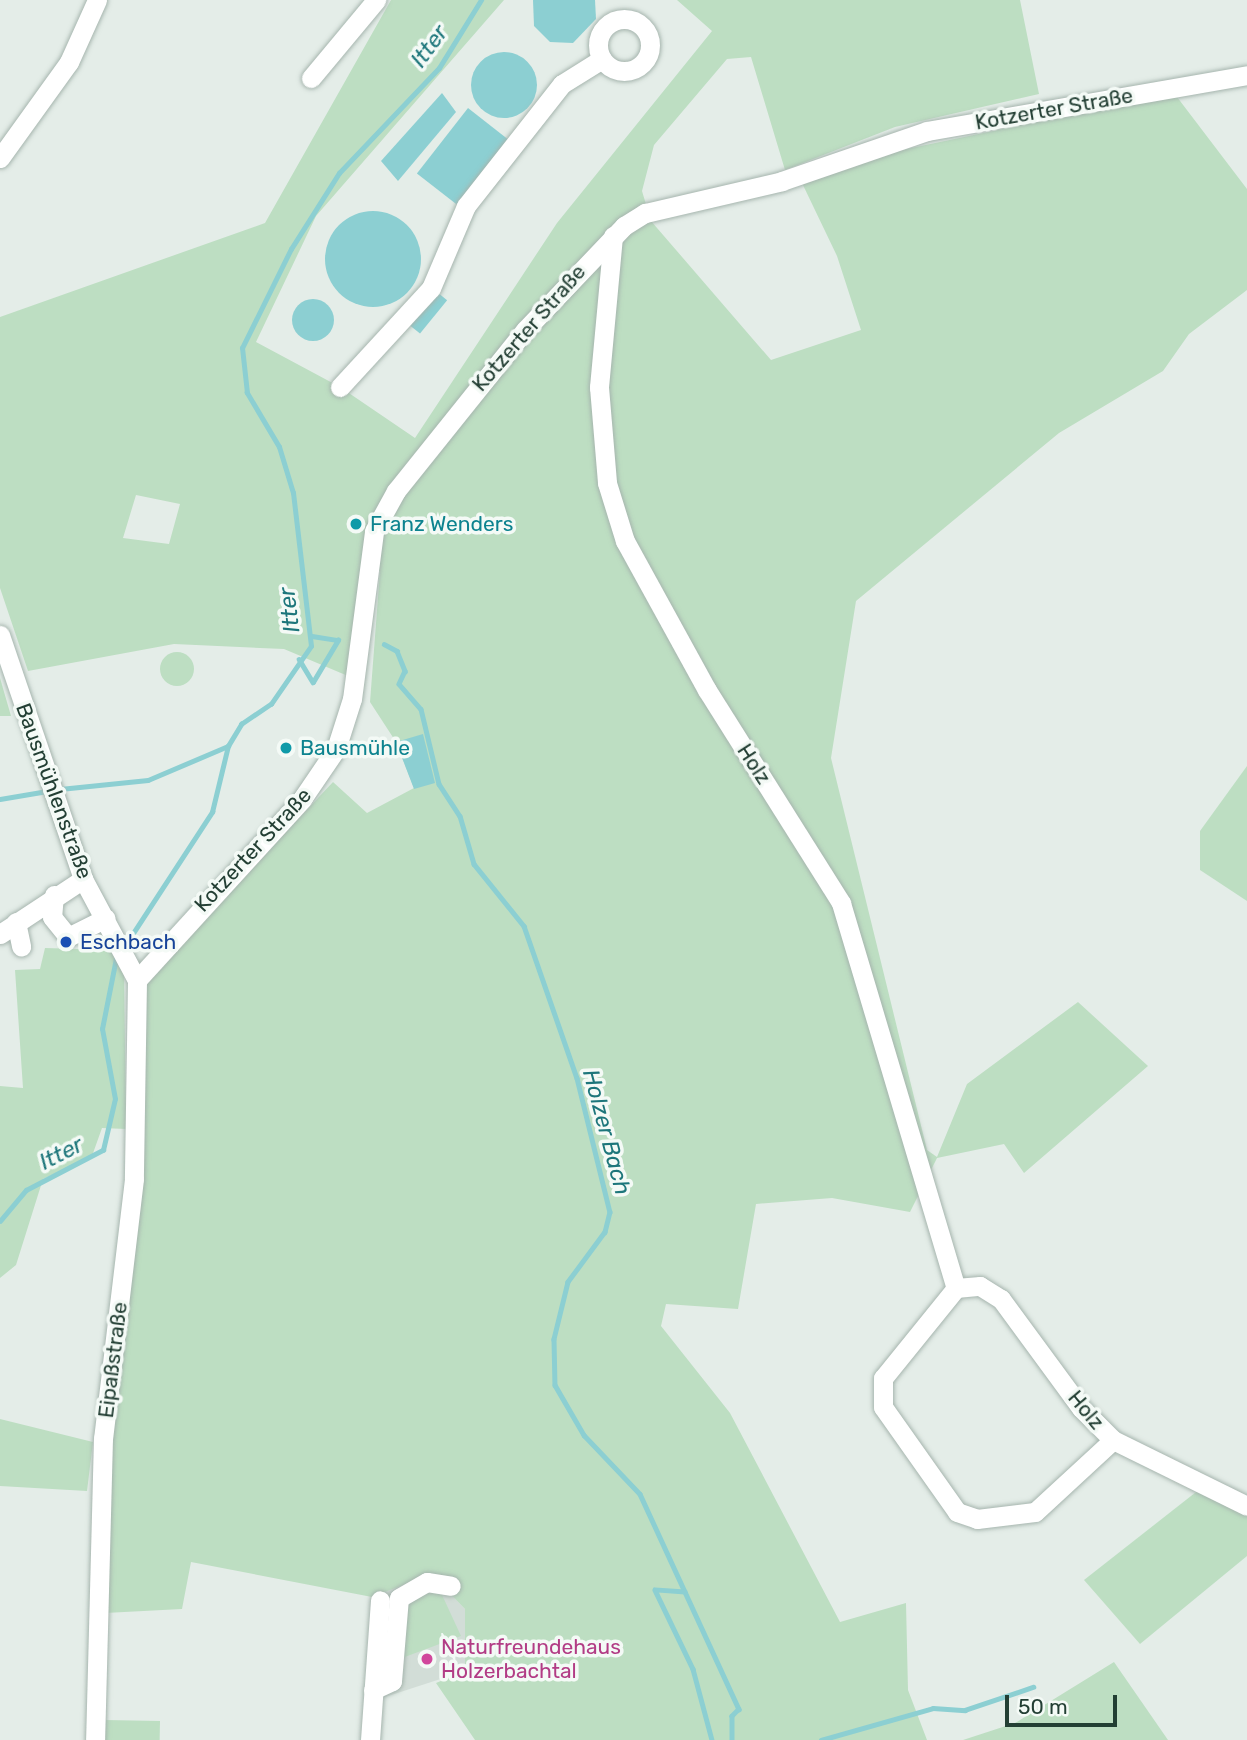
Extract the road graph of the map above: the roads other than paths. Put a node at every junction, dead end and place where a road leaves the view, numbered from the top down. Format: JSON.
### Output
{"nodes":[{"id":1,"x":97,"y":0,"type":"edge"},
{"id":2,"x":376,"y":0,"type":"edge"},
{"id":3,"x":602,"y":59,"type":"dead end"},
{"id":4,"x":1247,"y":75,"type":"edge"},
{"id":5,"x":311,"y":78,"type":"dead end"},
{"id":6,"x":0,"y":158,"type":"edge"},
{"id":7,"x":613,"y":236,"type":"junction"},
{"id":8,"x":340,"y":387,"type":"dead end"},
{"id":9,"x":0,"y":635,"type":"edge"},
{"id":10,"x":83,"y":879,"type":"junction"},
{"id":11,"x":54,"y":895,"type":"junction"},
{"id":12,"x":106,"y":918,"type":"junction"},
{"id":13,"x":16,"y":922,"type":"junction"},
{"id":14,"x":0,"y":934,"type":"edge"},
{"id":15,"x":21,"y":946,"type":"dead end"},
{"id":16,"x":136,"y":980,"type":"junction"},
{"id":17,"x":956,"y":1288,"type":"junction"},
{"id":18,"x":1113,"y":1440,"type":"junction"},
{"id":19,"x":1247,"y":1506,"type":"edge"},
{"id":20,"x":451,"y":1586,"type":"dead end"},
{"id":21,"x":380,"y":1600,"type":"dead end"},
{"id":22,"x":373,"y":1690,"type":"junction"},
{"id":23,"x":94,"y":1740,"type":"edge"},
{"id":24,"x":370,"y":1740,"type":"edge"}],
"edges":[{"from":1,"to":6,"type":"street"},
{"from":2,"to":5,"type":"street"},
{"from":3,"to":8,"type":"street"},
{"from":4,"to":7,"type":"street","name":"Kotzerter Straße"},
{"from":7,"to":16,"type":"street","name":"Kotzerter Straße"},
{"from":7,"to":17,"type":"street","name":"Holz"},
{"from":9,"to":10,"type":"street","name":"Bausmühlenstraße"},
{"from":10,"to":11,"type":"street"},
{"from":10,"to":12,"type":"street","name":"Bausmühlenstraße"},
{"from":11,"to":12,"type":"street"},
{"from":11,"to":13,"type":"street"},
{"from":12,"to":16,"type":"street","name":"Bausmühlenstraße"},
{"from":13,"to":14,"type":"street"},
{"from":13,"to":15,"type":"street"},
{"from":16,"to":23,"type":"street","name":"Eipaßstraße"},
{"from":17,"to":18,"type":"street","name":"Holz"},
{"from":17,"to":18,"type":"street"},
{"from":18,"to":19,"type":"street","name":"Holz"},
{"from":20,"to":22,"type":"street"},
{"from":21,"to":22,"type":"street"},
{"from":22,"to":24,"type":"street"}]}
